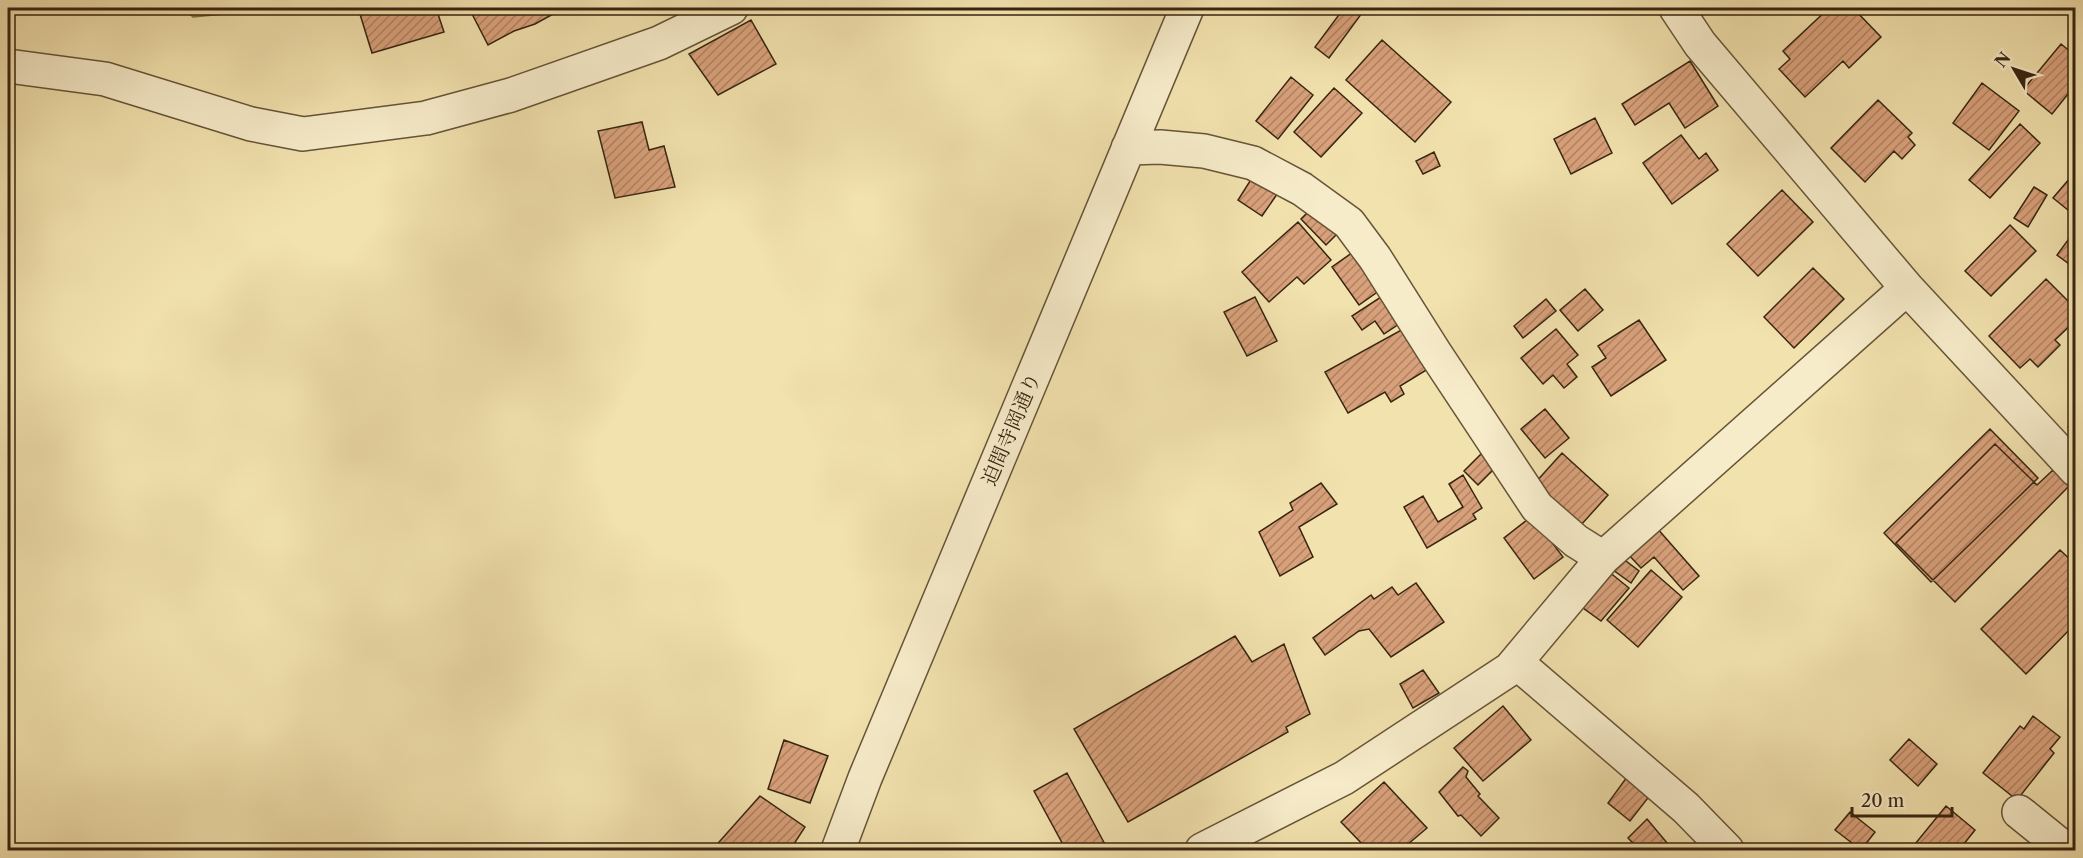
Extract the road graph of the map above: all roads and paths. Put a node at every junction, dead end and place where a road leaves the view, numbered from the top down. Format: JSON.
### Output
{"nodes":[{"id":1,"x":731,"y":8,"type":"edge"},
{"id":2,"x":1187,"y":8,"type":"edge"},
{"id":3,"x":1676,"y":8,"type":"edge"},
{"id":4,"x":8,"y":66,"type":"edge"},
{"id":5,"x":1128,"y":148,"type":"junction"},
{"id":6,"x":1907,"y":288,"type":"junction"},
{"id":7,"x":2076,"y":470,"type":"edge"},
{"id":8,"x":1604,"y":558,"type":"junction"},
{"id":9,"x":1516,"y":662,"type":"junction"},
{"id":10,"x":2019,"y":812,"type":"dead end"},
{"id":11,"x":838,"y":850,"type":"edge"},
{"id":12,"x":1203,"y":850,"type":"edge"},
{"id":13,"x":1727,"y":850,"type":"edge"},
{"id":14,"x":2066,"y":850,"type":"edge"}],
"edges":[{"from":1,"to":4,"type":"street"},
{"from":2,"to":5,"type":"street","name":"迫間寺岡通り"},
{"from":3,"to":6,"type":"street"},
{"from":5,"to":8,"type":"street"},
{"from":5,"to":11,"type":"street","name":"迫間寺岡通り"},
{"from":6,"to":7,"type":"street"},
{"from":6,"to":8,"type":"street"},
{"from":8,"to":9,"type":"street"},
{"from":9,"to":12,"type":"street"},
{"from":9,"to":13,"type":"street"},
{"from":10,"to":14,"type":"street"}]}
